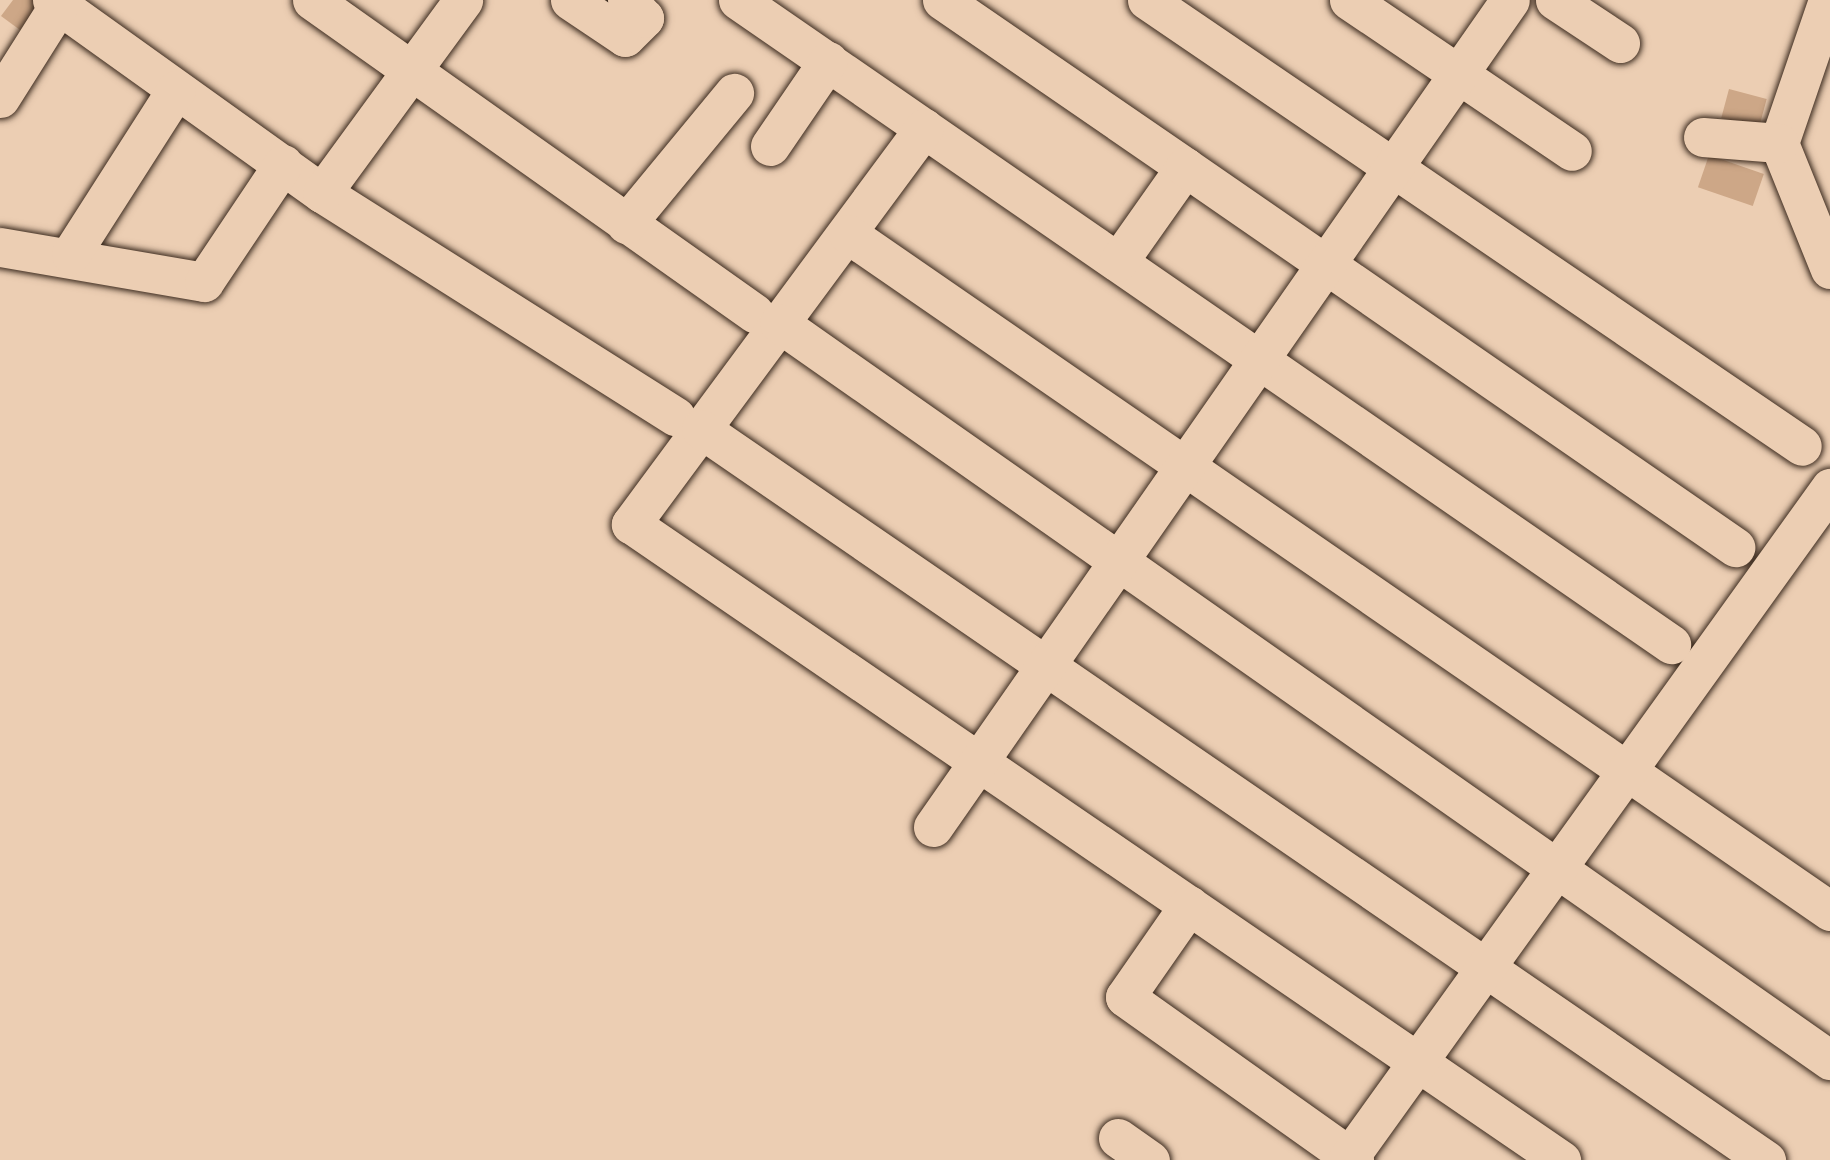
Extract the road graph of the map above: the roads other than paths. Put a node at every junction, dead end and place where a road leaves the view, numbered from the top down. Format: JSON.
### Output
{"nodes":[{"id":1,"x":311,"y":0,"type":"edge"},
{"id":2,"x":463,"y":0,"type":"edge"},
{"id":3,"x":570,"y":0,"type":"edge"},
{"id":4,"x":627,"y":0,"type":"edge"},
{"id":5,"x":738,"y":0,"type":"edge"},
{"id":6,"x":942,"y":0,"type":"edge"},
{"id":7,"x":1147,"y":0,"type":"edge"},
{"id":8,"x":1349,"y":0,"type":"edge"},
{"id":9,"x":1510,"y":0,"type":"edge"},
{"id":10,"x":1556,"y":0,"type":"edge"},
{"id":11,"x":58,"y":2,"type":"edge"},
{"id":12,"x":1814,"y":5,"type":"edge"},
{"id":13,"x":1621,"y":43,"type":"dead end"},
{"id":14,"x":828,"y":61,"type":"junction"},
{"id":15,"x":411,"y":72,"type":"junction"},
{"id":16,"x":1458,"y":75,"type":"junction"},
{"id":17,"x":176,"y":90,"type":"junction"},
{"id":18,"x":734,"y":92,"type":"dead end"},
{"id":19,"x":0,"y":98,"type":"edge"},
{"id":20,"x":924,"y":128,"type":"junction"},
{"id":21,"x":1703,"y":137,"type":"dead end"},
{"id":22,"x":1779,"y":143,"type":"junction"},
{"id":23,"x":770,"y":146,"type":"dead end"},
{"id":24,"x":1572,"y":151,"type":"dead end"},
{"id":25,"x":283,"y":164,"type":"junction"},
{"id":26,"x":1185,"y":167,"type":"junction"},
{"id":27,"x":1390,"y":172,"type":"junction"},
{"id":28,"x":322,"y":193,"type":"junction"},
{"id":29,"x":1813,"y":203,"type":"edge"},
{"id":30,"x":626,"y":224,"type":"junction"},
{"id":31,"x":848,"y":233,"type":"junction"},
{"id":32,"x":0,"y":247,"type":"edge"},
{"id":33,"x":71,"y":254,"type":"junction"},
{"id":34,"x":1331,"y":261,"type":"junction"},
{"id":35,"x":1118,"y":262,"type":"junction"},
{"id":36,"x":1830,"y":268,"type":"edge"},
{"id":37,"x":766,"y":318,"type":"junction"},
{"id":38,"x":1259,"y":359,"type":"junction"},
{"id":39,"x":688,"y":423,"type":"junction"},
{"id":40,"x":1802,"y":446,"type":"dead end"},
{"id":41,"x":1185,"y":466,"type":"junction"},
{"id":42,"x":1830,"y":488,"type":"edge"},
{"id":43,"x":1735,"y":547,"type":"dead end"},
{"id":44,"x":1118,"y":566,"type":"junction"},
{"id":45,"x":1671,"y":644,"type":"dead end"},
{"id":46,"x":1045,"y":667,"type":"junction"},
{"id":47,"x":978,"y":762,"type":"junction"},
{"id":48,"x":1622,"y":766,"type":"junction"},
{"id":49,"x":933,"y":826,"type":"dead end"},
{"id":50,"x":1553,"y":867,"type":"junction"},
{"id":51,"x":1189,"y":905,"type":"junction"},
{"id":52,"x":1830,"y":911,"type":"edge"},
{"id":53,"x":1483,"y":965,"type":"junction"},
{"id":54,"x":1420,"y":1060,"type":"junction"},
{"id":55,"x":1830,"y":1060,"type":"edge"},
{"id":56,"x":1350,"y":1159,"type":"edge"},
{"id":57,"x":1562,"y":1160,"type":"edge"},
{"id":58,"x":1766,"y":1160,"type":"edge"}],
"edges":[{"from":1,"to":15,"type":"street"},
{"from":2,"to":15,"type":"street"},
{"from":3,"to":4,"type":"street"},
{"from":5,"to":14,"type":"street"},
{"from":6,"to":26,"type":"street"},
{"from":7,"to":27,"type":"street"},
{"from":8,"to":16,"type":"street"},
{"from":9,"to":16,"type":"street"},
{"from":10,"to":13,"type":"street"},
{"from":11,"to":17,"type":"street"},
{"from":11,"to":19,"type":"street"},
{"from":12,"to":22,"type":"street"},
{"from":14,"to":20,"type":"street"},
{"from":14,"to":23,"type":"street"},
{"from":15,"to":28,"type":"street"},
{"from":15,"to":30,"type":"street"},
{"from":16,"to":24,"type":"street"},
{"from":16,"to":27,"type":"street"},
{"from":17,"to":25,"type":"street"},
{"from":17,"to":33,"type":"street"},
{"from":18,"to":30,"type":"street"},
{"from":20,"to":31,"type":"street"},
{"from":20,"to":35,"type":"street"},
{"from":21,"to":22,"type":"street"},
{"from":22,"to":29,"type":"street"},
{"from":25,"to":28,"type":"street"},
{"from":25,"to":33,"type":"street"},
{"from":26,"to":34,"type":"street"},
{"from":26,"to":35,"type":"street"},
{"from":27,"to":34,"type":"street"},
{"from":27,"to":40,"type":"street"},
{"from":28,"to":39,"type":"street"},
{"from":29,"to":36,"type":"street"},
{"from":30,"to":37,"type":"street"},
{"from":31,"to":37,"type":"street"},
{"from":31,"to":41,"type":"street"},
{"from":32,"to":33,"type":"street"},
{"from":34,"to":38,"type":"street"},
{"from":34,"to":43,"type":"street"},
{"from":35,"to":38,"type":"street"},
{"from":37,"to":39,"type":"street"},
{"from":37,"to":44,"type":"street"},
{"from":38,"to":41,"type":"street"},
{"from":38,"to":45,"type":"street"},
{"from":39,"to":46,"type":"street"},
{"from":39,"to":47,"type":"street"},
{"from":41,"to":44,"type":"street"},
{"from":41,"to":48,"type":"street"},
{"from":42,"to":48,"type":"street"},
{"from":44,"to":46,"type":"street"},
{"from":44,"to":50,"type":"street"},
{"from":46,"to":47,"type":"street"},
{"from":46,"to":53,"type":"street"},
{"from":47,"to":49,"type":"street"},
{"from":47,"to":51,"type":"street"},
{"from":48,"to":50,"type":"street"},
{"from":48,"to":52,"type":"street"},
{"from":50,"to":53,"type":"street"},
{"from":50,"to":55,"type":"street"},
{"from":51,"to":54,"type":"street"},
{"from":51,"to":56,"type":"street"},
{"from":53,"to":54,"type":"street"},
{"from":53,"to":58,"type":"street"},
{"from":54,"to":56,"type":"street"},
{"from":54,"to":57,"type":"street"}]}
